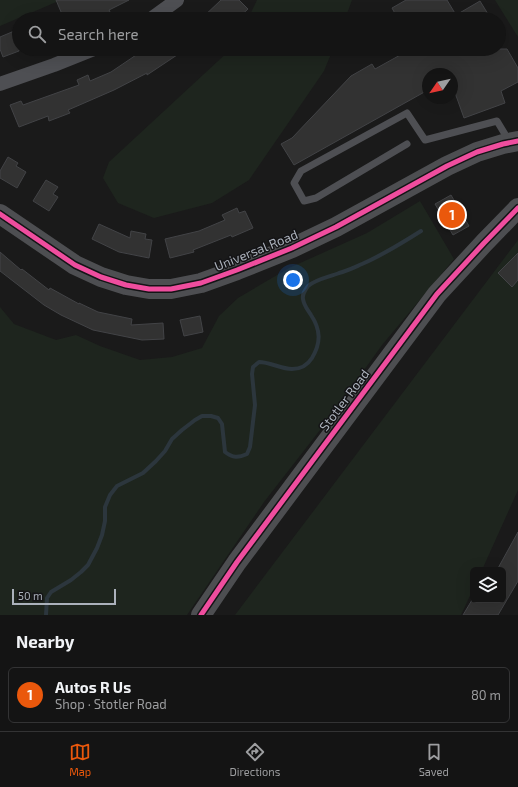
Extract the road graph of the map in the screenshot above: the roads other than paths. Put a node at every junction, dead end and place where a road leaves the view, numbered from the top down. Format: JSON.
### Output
{"nodes":[{"id":1,"x":177,"y":0,"type":"edge"},
{"id":2,"x":161,"y":12,"type":"edge"},
{"id":3,"x":76,"y":56,"type":"edge"},
{"id":4,"x":0,"y":84,"type":"edge"},
{"id":5,"x":514,"y":142,"type":"edge"},
{"id":6,"x":407,"y":144,"type":"dead end"},
{"id":7,"x":518,"y":208,"type":"edge"},
{"id":8,"x":0,"y":214,"type":"edge"},
{"id":9,"x":200,"y":615,"type":"edge"}],
"edges":[{"from":1,"to":2,"type":"street"},
{"from":3,"to":4,"type":"street"},
{"from":5,"to":6,"type":"lane"},
{"from":5,"to":8,"type":"street","name":"Universal Road"},
{"from":7,"to":9,"type":"street","name":"Stotler Road"}]}
